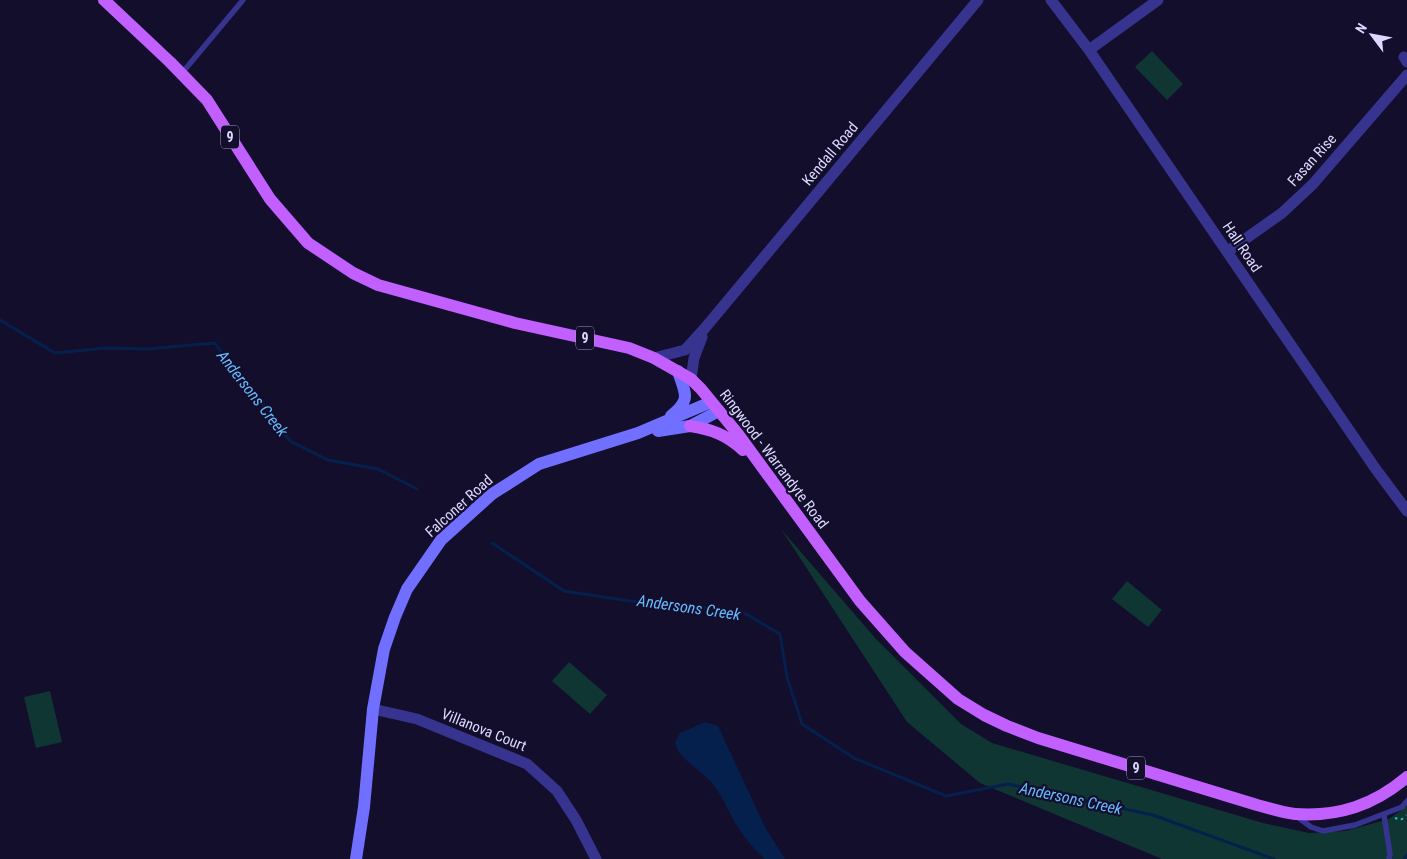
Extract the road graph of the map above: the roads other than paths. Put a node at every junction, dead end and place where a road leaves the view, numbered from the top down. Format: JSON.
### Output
{"nodes":[{"id":1,"x":104,"y":0,"type":"edge"},
{"id":2,"x":243,"y":0,"type":"edge"},
{"id":3,"x":978,"y":0,"type":"edge"},
{"id":4,"x":1051,"y":0,"type":"edge"},
{"id":5,"x":1158,"y":0,"type":"edge"},
{"id":6,"x":1089,"y":50,"type":"junction"},
{"id":7,"x":181,"y":73,"type":"junction"},
{"id":8,"x":1407,"y":76,"type":"edge"},
{"id":9,"x":1227,"y":252,"type":"junction"},
{"id":10,"x":705,"y":328,"type":"junction"},
{"id":11,"x":654,"y":358,"type":"junction"},
{"id":12,"x":678,"y":372,"type":"junction"},
{"id":13,"x":691,"y":379,"type":"junction"},
{"id":14,"x":715,"y":406,"type":"junction"},
{"id":15,"x":657,"y":426,"type":"junction"},
{"id":16,"x":690,"y":426,"type":"junction"},
{"id":17,"x":638,"y":433,"type":"junction"},
{"id":18,"x":789,"y":506,"type":"junction"},
{"id":19,"x":1407,"y":511,"type":"edge"},
{"id":20,"x":373,"y":709,"type":"junction"},
{"id":21,"x":1407,"y":776,"type":"edge"},
{"id":22,"x":1407,"y":801,"type":"edge"},
{"id":23,"x":1294,"y":814,"type":"junction"},
{"id":24,"x":1384,"y":814,"type":"junction"},
{"id":25,"x":356,"y":859,"type":"edge"},
{"id":26,"x":596,"y":859,"type":"edge"},
{"id":27,"x":1389,"y":859,"type":"edge"}],
"edges":[{"from":1,"to":7,"type":"main road","name":"Ringwood - Warrandyte Road","number":"9"},
{"from":2,"to":7,"type":"lane"},
{"from":3,"to":10,"type":"street","name":"Kendall Road"},
{"from":4,"to":6,"type":"street","name":"Hall Road"},
{"from":5,"to":6,"type":"street"},
{"from":6,"to":9,"type":"street","name":"Hall Road"},
{"from":7,"to":11,"type":"main road","name":"Ringwood - Warrandyte Road","number":"9"},
{"from":8,"to":9,"type":"street","name":"Fasan Rise"},
{"from":9,"to":19,"type":"street","name":"Hall Road"},
{"from":10,"to":11,"type":"street","name":"Kendall Road"},
{"from":10,"to":13,"type":"street","name":"Kendall Road"},
{"from":11,"to":12,"type":"main road","name":"Ringwood - Warrandyte Road","number":"9"},
{"from":12,"to":13,"type":"main road","name":"Ringwood - Warrandyte Road","number":"9"},
{"from":12,"to":15,"type":"main road"},
{"from":13,"to":14,"type":"main road","name":"Ringwood - Warrandyte Road","number":"9"},
{"from":14,"to":15,"type":"main road","name":"Falconer Road"},
{"from":14,"to":16,"type":"main road","name":"Falconer Road"},
{"from":14,"to":18,"type":"main road","name":"Ringwood - Warrandyte Road","number":"9"},
{"from":15,"to":17,"type":"main road","name":"Falconer Road"},
{"from":16,"to":17,"type":"main road","name":"Falconer Road"},
{"from":16,"to":18,"type":"main road"},
{"from":17,"to":20,"type":"main road","name":"Falconer Road"},
{"from":18,"to":23,"type":"main road","name":"Ringwood - Warrandyte Road","number":"9"},
{"from":20,"to":25,"type":"main road","name":"Falconer Road"},
{"from":20,"to":26,"type":"street","name":"Villanova Court"},
{"from":21,"to":23,"type":"main road","name":"Ringwood - Warrandyte Road","number":"9"},
{"from":22,"to":24,"type":"lane"},
{"from":23,"to":24,"type":"lane"},
{"from":24,"to":27,"type":"lane"}]}
